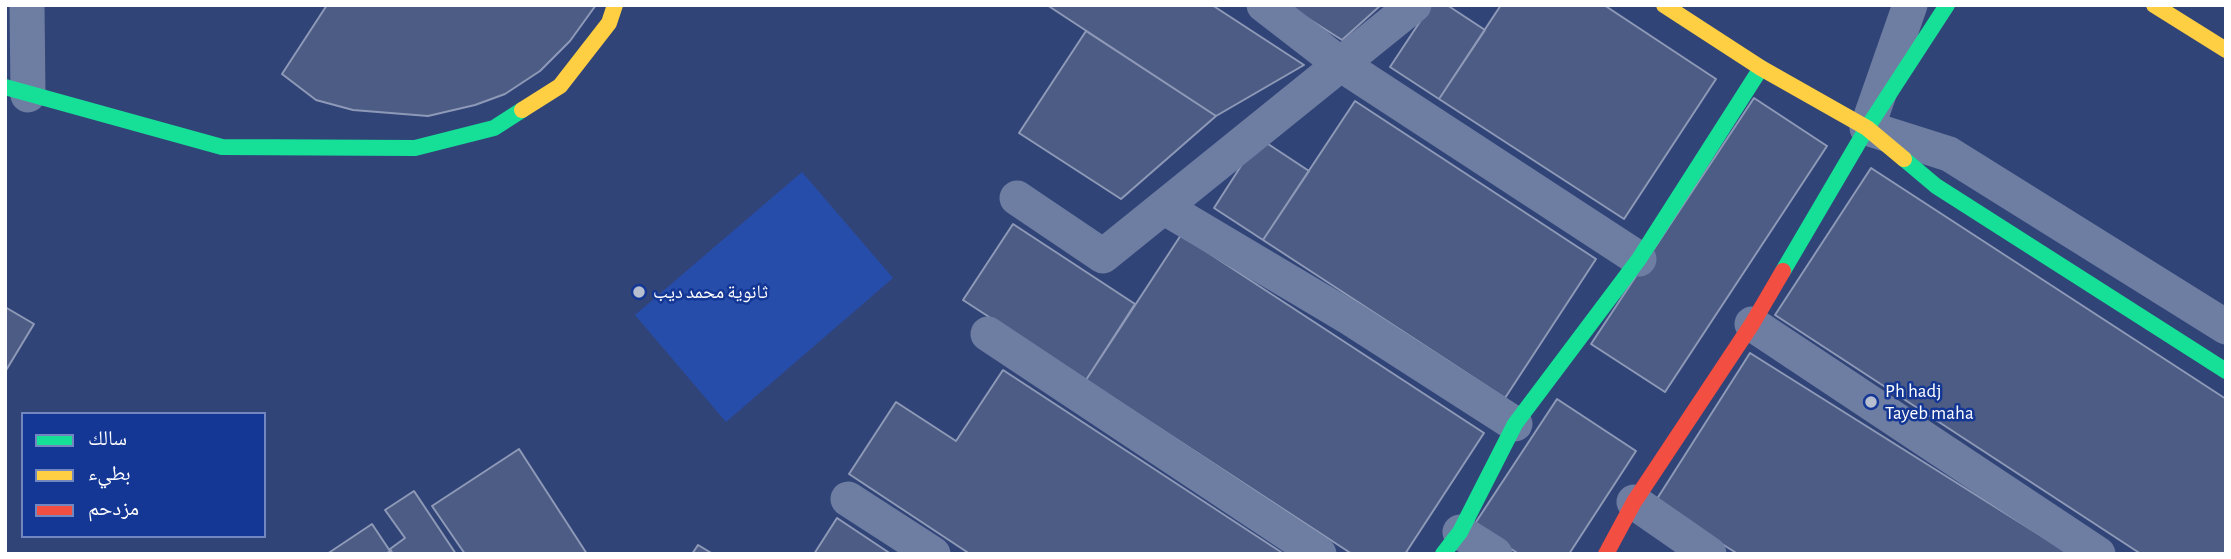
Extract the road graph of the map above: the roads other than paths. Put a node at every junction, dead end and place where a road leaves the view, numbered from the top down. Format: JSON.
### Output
{"nodes":[{"id":1,"x":27,"y":5,"type":"edge"},
{"id":2,"x":615,"y":5,"type":"edge"},
{"id":3,"x":1264,"y":5,"type":"edge"},
{"id":4,"x":1414,"y":5,"type":"edge"},
{"id":5,"x":1664,"y":5,"type":"edge"},
{"id":6,"x":1910,"y":5,"type":"edge"},
{"id":7,"x":1947,"y":5,"type":"edge"},
{"id":8,"x":2154,"y":5,"type":"edge"},
{"id":9,"x":2226,"y":50,"type":"edge"},
{"id":10,"x":1339,"y":63,"type":"junction"},
{"id":11,"x":1761,"y":68,"type":"junction"},
{"id":12,"x":17,"y":91,"type":"edge"},
{"id":13,"x":1867,"y":128,"type":"junction"},
{"id":14,"x":1017,"y":198,"type":"dead end"},
{"id":15,"x":1165,"y":208,"type":"junction"},
{"id":16,"x":1639,"y":259,"type":"junction"},
{"id":17,"x":1752,"y":324,"type":"junction"},
{"id":18,"x":2226,"y":327,"type":"edge"},
{"id":19,"x":988,"y":334,"type":"dead end"},
{"id":20,"x":2226,"y":371,"type":"edge"},
{"id":21,"x":1515,"y":424,"type":"junction"},
{"id":22,"x":848,"y":499,"type":"dead end"},
{"id":23,"x":1634,"y":502,"type":"junction"},
{"id":24,"x":1452,"y":543,"type":"edge"},
{"id":25,"x":933,"y":554,"type":"edge"},
{"id":26,"x":1319,"y":554,"type":"edge"},
{"id":27,"x":1495,"y":554,"type":"edge"},
{"id":28,"x":1606,"y":554,"type":"edge"},
{"id":29,"x":1709,"y":554,"type":"edge"},
{"id":30,"x":2098,"y":554,"type":"edge"}],
"edges":[{"from":1,"to":12,"type":"street"},
{"from":2,"to":12,"type":"street"},
{"from":3,"to":10,"type":"street"},
{"from":4,"to":10,"type":"street"},
{"from":5,"to":11,"type":"street"},
{"from":6,"to":13,"type":"street"},
{"from":7,"to":13,"type":"street"},
{"from":8,"to":9,"type":"street"},
{"from":10,"to":15,"type":"street"},
{"from":10,"to":16,"type":"street"},
{"from":11,"to":13,"type":"street"},
{"from":11,"to":16,"type":"street"},
{"from":13,"to":17,"type":"street"},
{"from":13,"to":18,"type":"street"},
{"from":13,"to":20,"type":"street"},
{"from":14,"to":15,"type":"street"},
{"from":15,"to":21,"type":"street"},
{"from":16,"to":21,"type":"street"},
{"from":17,"to":23,"type":"street"},
{"from":17,"to":30,"type":"street"},
{"from":19,"to":26,"type":"street"},
{"from":21,"to":24,"type":"street"},
{"from":22,"to":25,"type":"street"},
{"from":23,"to":28,"type":"street"},
{"from":23,"to":29,"type":"street"},
{"from":24,"to":27,"type":"street"}]}
